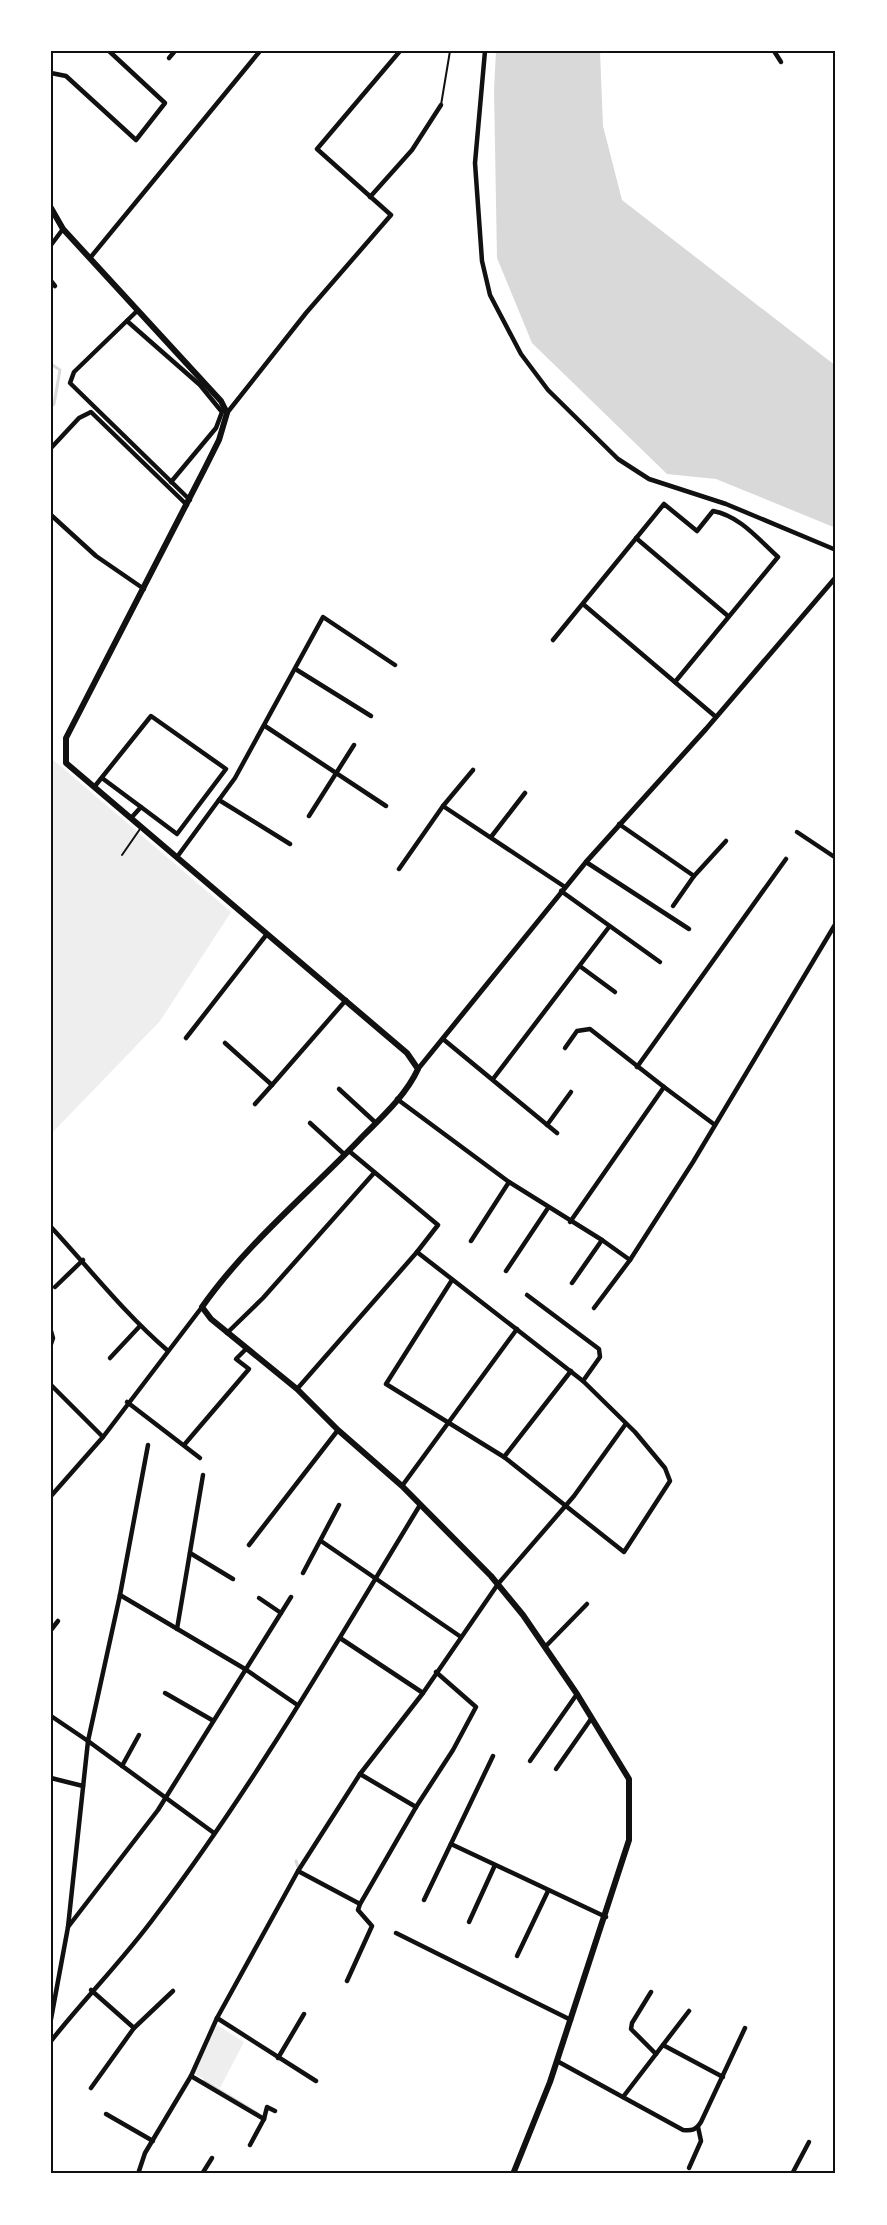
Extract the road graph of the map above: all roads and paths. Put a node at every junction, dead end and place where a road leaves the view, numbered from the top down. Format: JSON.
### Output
{"nodes":[{"id":1,"x":109,"y":51,"type":"edge"},
{"id":2,"x":175,"y":51,"type":"edge"},
{"id":3,"x":260,"y":51,"type":"edge"},
{"id":4,"x":400,"y":51,"type":"edge"},
{"id":5,"x":450,"y":51,"type":"edge"},
{"id":6,"x":485,"y":51,"type":"edge"},
{"id":7,"x":774,"y":51,"type":"edge"},
{"id":8,"x":169,"y":58,"type":"dead end"},
{"id":9,"x":782,"y":62,"type":"dead end"},
{"id":10,"x":51,"y":73,"type":"edge"},
{"id":11,"x":441,"y":105,"type":"joint"},
{"id":12,"x":370,"y":197,"type":"junction"},
{"id":13,"x":51,"y":208,"type":"edge"},
{"id":14,"x":63,"y":230,"type":"junction"},
{"id":15,"x":51,"y":245,"type":"edge"},
{"id":16,"x":90,"y":258,"type":"junction"},
{"id":17,"x":136,"y":312,"type":"junction"},
{"id":18,"x":127,"y":321,"type":"junction"},
{"id":19,"x":226,"y":413,"type":"junction"},
{"id":20,"x":51,"y":448,"type":"edge"},
{"id":21,"x":171,"y":482,"type":"junction"},
{"id":22,"x":188,"y":502,"type":"junction"},
{"id":23,"x":51,"y":515,"type":"edge"},
{"id":24,"x":636,"y":538,"type":"junction"},
{"id":25,"x":836,"y":550,"type":"edge"},
{"id":26,"x":836,"y":577,"type":"edge"},
{"id":27,"x":144,"y":589,"type":"junction"},
{"id":28,"x":582,"y":603,"type":"junction"},
{"id":29,"x":728,"y":616,"type":"junction"},
{"id":30,"x":553,"y":640,"type":"dead end"},
{"id":31,"x":395,"y":665,"type":"dead end"},
{"id":32,"x":297,"y":670,"type":"junction"},
{"id":33,"x":675,"y":682,"type":"junction"},
{"id":34,"x":371,"y":716,"type":"dead end"},
{"id":35,"x":716,"y":717,"type":"junction"},
{"id":36,"x":265,"y":726,"type":"junction"},
{"id":37,"x":354,"y":745,"type":"dead end"},
{"id":38,"x":473,"y":770,"type":"dead end"},
{"id":39,"x":336,"y":774,"type":"junction"},
{"id":40,"x":102,"y":778,"type":"junction"},
{"id":41,"x":95,"y":786,"type":"junction"},
{"id":42,"x":525,"y":793,"type":"dead end"},
{"id":43,"x":219,"y":800,"type":"junction"},
{"id":44,"x":386,"y":806,"type":"dead end"},
{"id":45,"x":443,"y":806,"type":"junction"},
{"id":46,"x":141,"y":807,"type":"junction"},
{"id":47,"x":309,"y":816,"type":"dead end"},
{"id":48,"x":132,"y":818,"type":"junction"},
{"id":49,"x":619,"y":824,"type":"junction"},
{"id":50,"x":142,"y":826,"type":"junction"},
{"id":51,"x":797,"y":832,"type":"dead end"},
{"id":52,"x":490,"y":837,"type":"junction"},
{"id":53,"x":726,"y":841,"type":"dead end"},
{"id":54,"x":290,"y":844,"type":"dead end"},
{"id":55,"x":122,"y":855,"type":"dead end"},
{"id":56,"x":177,"y":857,"type":"junction"},
{"id":57,"x":836,"y":858,"type":"edge"},
{"id":58,"x":786,"y":859,"type":"dead end"},
{"id":59,"x":586,"y":862,"type":"junction"},
{"id":60,"x":399,"y":869,"type":"dead end"},
{"id":61,"x":694,"y":876,"type":"junction"},
{"id":62,"x":563,"y":889,"type":"junction"},
{"id":63,"x":673,"y":906,"type":"dead end"},
{"id":64,"x":836,"y":923,"type":"edge"},
{"id":65,"x":609,"y":927,"type":"junction"},
{"id":66,"x":689,"y":929,"type":"dead end"},
{"id":67,"x":267,"y":934,"type":"junction"},
{"id":68,"x":660,"y":962,"type":"dead end"},
{"id":69,"x":581,"y":967,"type":"junction"},
{"id":70,"x":615,"y":992,"type":"dead end"},
{"id":71,"x":346,"y":1000,"type":"junction"},
{"id":72,"x":186,"y":1038,"type":"dead end"},
{"id":73,"x":443,"y":1039,"type":"junction"},
{"id":74,"x":225,"y":1043,"type":"dead end"},
{"id":75,"x":565,"y":1048,"type":"dead end"},
{"id":76,"x":637,"y":1068,"type":"junction"},
{"id":77,"x":418,"y":1069,"type":"junction"},
{"id":78,"x":493,"y":1079,"type":"junction"},
{"id":79,"x":272,"y":1085,"type":"junction"},
{"id":80,"x":664,"y":1087,"type":"junction"},
{"id":81,"x":339,"y":1089,"type":"dead end"},
{"id":82,"x":571,"y":1092,"type":"dead end"},
{"id":83,"x":397,"y":1099,"type":"junction"},
{"id":84,"x":255,"y":1104,"type":"dead end"},
{"id":85,"x":310,"y":1123,"type":"dead end"},
{"id":86,"x":376,"y":1123,"type":"junction"},
{"id":87,"x":547,"y":1125,"type":"junction"},
{"id":88,"x":715,"y":1125,"type":"junction"},
{"id":89,"x":557,"y":1133,"type":"dead end"},
{"id":90,"x":347,"y":1153,"type":"junction"},
{"id":91,"x":374,"y":1173,"type":"junction"},
{"id":92,"x":509,"y":1182,"type":"junction"},
{"id":93,"x":548,"y":1208,"type":"junction"},
{"id":94,"x":570,"y":1222,"type":"junction"},
{"id":95,"x":51,"y":1227,"type":"edge"},
{"id":96,"x":602,"y":1240,"type":"junction"},
{"id":97,"x":471,"y":1241,"type":"dead end"},
{"id":98,"x":417,"y":1252,"type":"junction"},
{"id":99,"x":83,"y":1260,"type":"junction"},
{"id":100,"x":630,"y":1260,"type":"junction"},
{"id":101,"x":506,"y":1271,"type":"dead end"},
{"id":102,"x":452,"y":1280,"type":"junction"},
{"id":103,"x":572,"y":1283,"type":"dead end"},
{"id":104,"x":55,"y":1287,"type":"dead end"},
{"id":105,"x":527,"y":1295,"type":"dead end"},
{"id":106,"x":202,"y":1307,"type":"junction"},
{"id":107,"x":594,"y":1308,"type":"dead end"},
{"id":108,"x":139,"y":1326,"type":"junction"},
{"id":109,"x":517,"y":1329,"type":"junction"},
{"id":110,"x":51,"y":1331,"type":"edge"},
{"id":111,"x":227,"y":1333,"type":"junction"},
{"id":112,"x":51,"y":1344,"type":"edge"},
{"id":113,"x":246,"y":1349,"type":"junction"},
{"id":114,"x":167,"y":1350,"type":"junction"},
{"id":115,"x":110,"y":1358,"type":"dead end"},
{"id":116,"x":571,"y":1371,"type":"junction"},
{"id":117,"x":583,"y":1381,"type":"junction"},
{"id":118,"x":51,"y":1385,"type":"edge"},
{"id":119,"x":297,"y":1389,"type":"junction"},
{"id":120,"x":127,"y":1402,"type":"junction"},
{"id":121,"x":447,"y":1423,"type":"junction"},
{"id":122,"x":625,"y":1425,"type":"junction"},
{"id":123,"x":338,"y":1430,"type":"junction"},
{"id":124,"x":103,"y":1437,"type":"junction"},
{"id":125,"x":148,"y":1445,"type":"dead end"},
{"id":126,"x":184,"y":1445,"type":"junction"},
{"id":127,"x":504,"y":1457,"type":"junction"},
{"id":128,"x":200,"y":1458,"type":"dead end"},
{"id":129,"x":203,"y":1475,"type":"dead end"},
{"id":130,"x":402,"y":1486,"type":"junction"},
{"id":131,"x":51,"y":1496,"type":"edge"},
{"id":132,"x":339,"y":1505,"type":"dead end"},
{"id":133,"x":420,"y":1505,"type":"junction"},
{"id":134,"x":565,"y":1507,"type":"junction"},
{"id":135,"x":321,"y":1540,"type":"junction"},
{"id":136,"x":249,"y":1545,"type":"dead end"},
{"id":137,"x":190,"y":1553,"type":"junction"},
{"id":138,"x":303,"y":1573,"type":"dead end"},
{"id":139,"x":234,"y":1579,"type":"dead end"},
{"id":140,"x":375,"y":1579,"type":"junction"},
{"id":141,"x":498,"y":1584,"type":"junction"},
{"id":142,"x":120,"y":1595,"type":"junction"},
{"id":143,"x":291,"y":1597,"type":"dead end"},
{"id":144,"x":259,"y":1598,"type":"dead end"},
{"id":145,"x":587,"y":1604,"type":"dead end"},
{"id":146,"x":281,"y":1613,"type":"junction"},
{"id":147,"x":58,"y":1621,"type":"dead end"},
{"id":148,"x":177,"y":1629,"type":"junction"},
{"id":149,"x":51,"y":1630,"type":"edge"},
{"id":150,"x":461,"y":1637,"type":"junction"},
{"id":151,"x":340,"y":1638,"type":"junction"},
{"id":152,"x":545,"y":1647,"type":"junction"},
{"id":153,"x":245,"y":1669,"type":"junction"},
{"id":154,"x":436,"y":1672,"type":"junction"},
{"id":155,"x":165,"y":1693,"type":"dead end"},
{"id":156,"x":423,"y":1693,"type":"junction"},
{"id":157,"x":577,"y":1694,"type":"junction"},
{"id":158,"x":296,"y":1704,"type":"junction"},
{"id":159,"x":51,"y":1716,"type":"edge"},
{"id":160,"x":591,"y":1719,"type":"junction"},
{"id":161,"x":212,"y":1720,"type":"junction"},
{"id":162,"x":139,"y":1735,"type":"dead end"},
{"id":163,"x":88,"y":1741,"type":"junction"},
{"id":164,"x":493,"y":1756,"type":"dead end"},
{"id":165,"x":531,"y":1761,"type":"dead end"},
{"id":166,"x":122,"y":1766,"type":"junction"},
{"id":167,"x":556,"y":1769,"type":"dead end"},
{"id":168,"x":360,"y":1774,"type":"junction"},
{"id":169,"x":51,"y":1778,"type":"edge"},
{"id":170,"x":83,"y":1786,"type":"junction"},
{"id":171,"x":165,"y":1797,"type":"junction"},
{"id":172,"x":416,"y":1807,"type":"junction"},
{"id":173,"x":214,"y":1833,"type":"junction"},
{"id":174,"x":451,"y":1844,"type":"junction"},
{"id":175,"x":495,"y":1865,"type":"junction"},
{"id":176,"x":298,"y":1871,"type":"junction"},
{"id":177,"x":548,"y":1891,"type":"junction"},
{"id":178,"x":424,"y":1900,"type":"dead end"},
{"id":179,"x":360,"y":1904,"type":"junction"},
{"id":180,"x":606,"y":1917,"type":"junction"},
{"id":181,"x":469,"y":1922,"type":"dead end"},
{"id":182,"x":68,"y":1927,"type":"junction"},
{"id":183,"x":396,"y":1932,"type":"dead end"},
{"id":184,"x":517,"y":1956,"type":"dead end"},
{"id":185,"x":348,"y":1981,"type":"dead end"},
{"id":186,"x":91,"y":1990,"type":"junction"},
{"id":187,"x":173,"y":1991,"type":"dead end"},
{"id":188,"x":651,"y":1992,"type":"dead end"},
{"id":189,"x":52,"y":2008,"type":"edge"},
{"id":190,"x":689,"y":2011,"type":"dead end"},
{"id":191,"x":304,"y":2014,"type":"dead end"},
{"id":192,"x":217,"y":2018,"type":"junction"},
{"id":193,"x":51,"y":2019,"type":"edge"},
{"id":194,"x":571,"y":2020,"type":"junction"},
{"id":195,"x":134,"y":2028,"type":"junction"},
{"id":196,"x":745,"y":2028,"type":"dead end"},
{"id":197,"x":51,"y":2041,"type":"edge"},
{"id":198,"x":663,"y":2044,"type":"junction"},
{"id":199,"x":656,"y":2054,"type":"junction"},
{"id":200,"x":278,"y":2058,"type":"junction"},
{"id":201,"x":557,"y":2061,"type":"junction"},
{"id":202,"x":190,"y":2076,"type":"junction"},
{"id":203,"x":723,"y":2077,"type":"junction"},
{"id":204,"x":316,"y":2081,"type":"dead end"},
{"id":205,"x":91,"y":2088,"type":"dead end"},
{"id":206,"x":623,"y":2097,"type":"junction"},
{"id":207,"x":275,"y":2111,"type":"dead end"},
{"id":208,"x":106,"y":2114,"type":"dead end"},
{"id":209,"x":264,"y":2119,"type":"junction"},
{"id":210,"x":698,"y":2127,"type":"junction"},
{"id":211,"x":153,"y":2141,"type":"junction"},
{"id":212,"x":809,"y":2142,"type":"dead end"},
{"id":213,"x":250,"y":2145,"type":"dead end"},
{"id":214,"x":212,"y":2158,"type":"dead end"},
{"id":215,"x":688,"y":2168,"type":"dead end"},
{"id":216,"x":138,"y":2174,"type":"edge"},
{"id":217,"x":202,"y":2174,"type":"edge"},
{"id":218,"x":513,"y":2174,"type":"edge"},
{"id":219,"x":792,"y":2174,"type":"edge"}],
"edges":[{"from":1,"to":10,"type":"street"},
{"from":2,"to":8,"type":"street"},
{"from":3,"to":16,"type":"street"},
{"from":4,"to":12,"type":"street"},
{"from":5,"to":11,"type":"lane"},
{"from":6,"to":25,"type":"street"},
{"from":7,"to":9,"type":"street"},
{"from":11,"to":12,"type":"street"},
{"from":12,"to":19,"type":"street"},
{"from":13,"to":14,"type":"main road"},
{"from":14,"to":15,"type":"street"},
{"from":14,"to":16,"type":"main road"},
{"from":16,"to":17,"type":"main road"},
{"from":17,"to":18,"type":"street"},
{"from":17,"to":19,"type":"main road"},
{"from":18,"to":21,"type":"street"},
{"from":18,"to":21,"type":"street"},
{"from":19,"to":22,"type":"main road"},
{"from":20,"to":22,"type":"street"},
{"from":21,"to":22,"type":"street"},
{"from":22,"to":27,"type":"main road"},
{"from":23,"to":27,"type":"street"},
{"from":24,"to":28,"type":"street"},
{"from":24,"to":29,"type":"street"},
{"from":24,"to":29,"type":"street"},
{"from":26,"to":35,"type":"street"},
{"from":27,"to":41,"type":"main road"},
{"from":28,"to":30,"type":"street"},
{"from":28,"to":33,"type":"street"},
{"from":29,"to":33,"type":"street"},
{"from":31,"to":32,"type":"street"},
{"from":32,"to":34,"type":"street"},
{"from":32,"to":36,"type":"street"},
{"from":33,"to":35,"type":"street"},
{"from":35,"to":49,"type":"street"},
{"from":36,"to":39,"type":"street"},
{"from":36,"to":43,"type":"street"},
{"from":37,"to":39,"type":"street"},
{"from":38,"to":45,"type":"street"},
{"from":39,"to":44,"type":"street"},
{"from":39,"to":47,"type":"street"},
{"from":40,"to":41,"type":"street"},
{"from":40,"to":46,"type":"street"},
{"from":40,"to":46,"type":"street"},
{"from":41,"to":48,"type":"main road"},
{"from":42,"to":52,"type":"street"},
{"from":43,"to":54,"type":"street"},
{"from":43,"to":56,"type":"street"},
{"from":45,"to":52,"type":"street"},
{"from":45,"to":60,"type":"street"},
{"from":46,"to":48,"type":"street"},
{"from":48,"to":50,"type":"main road"},
{"from":49,"to":59,"type":"street"},
{"from":49,"to":61,"type":"street"},
{"from":50,"to":55,"type":"lane"},
{"from":50,"to":56,"type":"main road"},
{"from":51,"to":57,"type":"street"},
{"from":52,"to":62,"type":"street"},
{"from":53,"to":61,"type":"street"},
{"from":56,"to":67,"type":"main road"},
{"from":58,"to":76,"type":"street"},
{"from":59,"to":62,"type":"street"},
{"from":59,"to":66,"type":"street"},
{"from":61,"to":63,"type":"street"},
{"from":62,"to":65,"type":"street"},
{"from":62,"to":73,"type":"street"},
{"from":64,"to":88,"type":"street"},
{"from":65,"to":68,"type":"street"},
{"from":65,"to":69,"type":"street"},
{"from":67,"to":71,"type":"main road"},
{"from":67,"to":72,"type":"street"},
{"from":69,"to":70,"type":"street"},
{"from":69,"to":78,"type":"street"},
{"from":71,"to":77,"type":"main road"},
{"from":71,"to":79,"type":"street"},
{"from":73,"to":77,"type":"street"},
{"from":73,"to":78,"type":"street"},
{"from":74,"to":79,"type":"street"},
{"from":75,"to":76,"type":"street"},
{"from":76,"to":80,"type":"street"},
{"from":77,"to":83,"type":"main road"},
{"from":78,"to":87,"type":"street"},
{"from":79,"to":84,"type":"street"},
{"from":80,"to":88,"type":"street"},
{"from":80,"to":94,"type":"street"},
{"from":81,"to":86,"type":"street"},
{"from":82,"to":87,"type":"street"},
{"from":83,"to":86,"type":"main road"},
{"from":83,"to":92,"type":"street"},
{"from":85,"to":90,"type":"street"},
{"from":86,"to":90,"type":"main road"},
{"from":87,"to":89,"type":"street"},
{"from":88,"to":100,"type":"street"},
{"from":90,"to":91,"type":"street"},
{"from":90,"to":106,"type":"main road"},
{"from":91,"to":98,"type":"street"},
{"from":91,"to":111,"type":"street"},
{"from":92,"to":93,"type":"street"},
{"from":92,"to":97,"type":"street"},
{"from":93,"to":94,"type":"street"},
{"from":93,"to":101,"type":"street"},
{"from":94,"to":96,"type":"street"},
{"from":95,"to":99,"type":"street"},
{"from":96,"to":100,"type":"street"},
{"from":96,"to":103,"type":"street"},
{"from":98,"to":102,"type":"street"},
{"from":98,"to":119,"type":"street"},
{"from":99,"to":104,"type":"street"},
{"from":99,"to":108,"type":"street"},
{"from":100,"to":107,"type":"street"},
{"from":102,"to":109,"type":"street"},
{"from":102,"to":121,"type":"street"},
{"from":105,"to":117,"type":"street"},
{"from":106,"to":111,"type":"main road"},
{"from":106,"to":114,"type":"street"},
{"from":108,"to":114,"type":"street"},
{"from":108,"to":115,"type":"street"},
{"from":109,"to":116,"type":"street"},
{"from":109,"to":121,"type":"street"},
{"from":110,"to":112,"type":"street"},
{"from":111,"to":113,"type":"main road"},
{"from":113,"to":119,"type":"main road"},
{"from":113,"to":126,"type":"street"},
{"from":114,"to":120,"type":"street"},
{"from":116,"to":117,"type":"street"},
{"from":116,"to":127,"type":"street"},
{"from":117,"to":122,"type":"street"},
{"from":118,"to":124,"type":"street"},
{"from":119,"to":123,"type":"main road"},
{"from":120,"to":124,"type":"street"},
{"from":120,"to":126,"type":"street"},
{"from":121,"to":127,"type":"street"},
{"from":121,"to":130,"type":"street"},
{"from":122,"to":134,"type":"street"},
{"from":122,"to":134,"type":"street"},
{"from":123,"to":130,"type":"main road"},
{"from":123,"to":136,"type":"street"},
{"from":124,"to":131,"type":"street"},
{"from":125,"to":142,"type":"street"},
{"from":126,"to":128,"type":"street"},
{"from":127,"to":134,"type":"street"},
{"from":129,"to":137,"type":"street"},
{"from":130,"to":133,"type":"main road"},
{"from":132,"to":135,"type":"street"},
{"from":133,"to":140,"type":"street"},
{"from":133,"to":141,"type":"main road"},
{"from":134,"to":141,"type":"street"},
{"from":135,"to":138,"type":"street"},
{"from":135,"to":140,"type":"street"},
{"from":137,"to":139,"type":"street"},
{"from":137,"to":148,"type":"street"},
{"from":140,"to":150,"type":"street"},
{"from":140,"to":151,"type":"street"},
{"from":141,"to":150,"type":"street"},
{"from":141,"to":152,"type":"main road"},
{"from":142,"to":148,"type":"street"},
{"from":142,"to":163,"type":"street"},
{"from":143,"to":146,"type":"street"},
{"from":144,"to":146,"type":"street"},
{"from":145,"to":152,"type":"street"},
{"from":146,"to":153,"type":"street"},
{"from":147,"to":149,"type":"street"},
{"from":148,"to":153,"type":"street"},
{"from":150,"to":154,"type":"street"},
{"from":151,"to":156,"type":"street"},
{"from":151,"to":158,"type":"street"},
{"from":152,"to":157,"type":"main road"},
{"from":153,"to":158,"type":"street"},
{"from":153,"to":161,"type":"street"},
{"from":154,"to":156,"type":"street"},
{"from":154,"to":172,"type":"street"},
{"from":155,"to":161,"type":"street"},
{"from":156,"to":168,"type":"street"},
{"from":157,"to":160,"type":"main road"},
{"from":157,"to":165,"type":"street"},
{"from":158,"to":173,"type":"street"},
{"from":159,"to":163,"type":"street"},
{"from":160,"to":167,"type":"street"},
{"from":160,"to":180,"type":"main road"},
{"from":161,"to":171,"type":"street"},
{"from":162,"to":166,"type":"street"},
{"from":163,"to":166,"type":"street"},
{"from":163,"to":170,"type":"street"},
{"from":164,"to":174,"type":"street"},
{"from":166,"to":171,"type":"street"},
{"from":168,"to":172,"type":"street"},
{"from":168,"to":176,"type":"street"},
{"from":169,"to":170,"type":"street"},
{"from":170,"to":182,"type":"street"},
{"from":171,"to":173,"type":"street"},
{"from":171,"to":182,"type":"street"},
{"from":172,"to":179,"type":"street"},
{"from":173,"to":186,"type":"street"},
{"from":174,"to":175,"type":"street"},
{"from":174,"to":178,"type":"street"},
{"from":175,"to":177,"type":"street"},
{"from":175,"to":181,"type":"street"},
{"from":176,"to":179,"type":"street"},
{"from":176,"to":192,"type":"street"},
{"from":177,"to":180,"type":"street"},
{"from":177,"to":184,"type":"street"},
{"from":179,"to":185,"type":"street"},
{"from":180,"to":194,"type":"main road"},
{"from":182,"to":189,"type":"street"},
{"from":183,"to":194,"type":"street"},
{"from":186,"to":195,"type":"street"},
{"from":186,"to":197,"type":"street"},
{"from":187,"to":195,"type":"street"},
{"from":188,"to":199,"type":"street"},
{"from":189,"to":193,"type":"street"},
{"from":190,"to":198,"type":"street"},
{"from":191,"to":200,"type":"street"},
{"from":192,"to":200,"type":"street"},
{"from":192,"to":202,"type":"street"},
{"from":194,"to":201,"type":"main road"},
{"from":195,"to":205,"type":"street"},
{"from":196,"to":203,"type":"street"},
{"from":198,"to":199,"type":"street"},
{"from":198,"to":203,"type":"street"},
{"from":199,"to":206,"type":"street"},
{"from":200,"to":204,"type":"street"},
{"from":201,"to":206,"type":"street"},
{"from":201,"to":218,"type":"main road"},
{"from":202,"to":209,"type":"street"},
{"from":202,"to":211,"type":"street"},
{"from":203,"to":210,"type":"street"},
{"from":206,"to":210,"type":"street"},
{"from":207,"to":209,"type":"street"},
{"from":208,"to":211,"type":"street"},
{"from":209,"to":213,"type":"street"},
{"from":210,"to":215,"type":"street"},
{"from":211,"to":216,"type":"street"},
{"from":212,"to":219,"type":"street"},
{"from":214,"to":217,"type":"street"}]}
